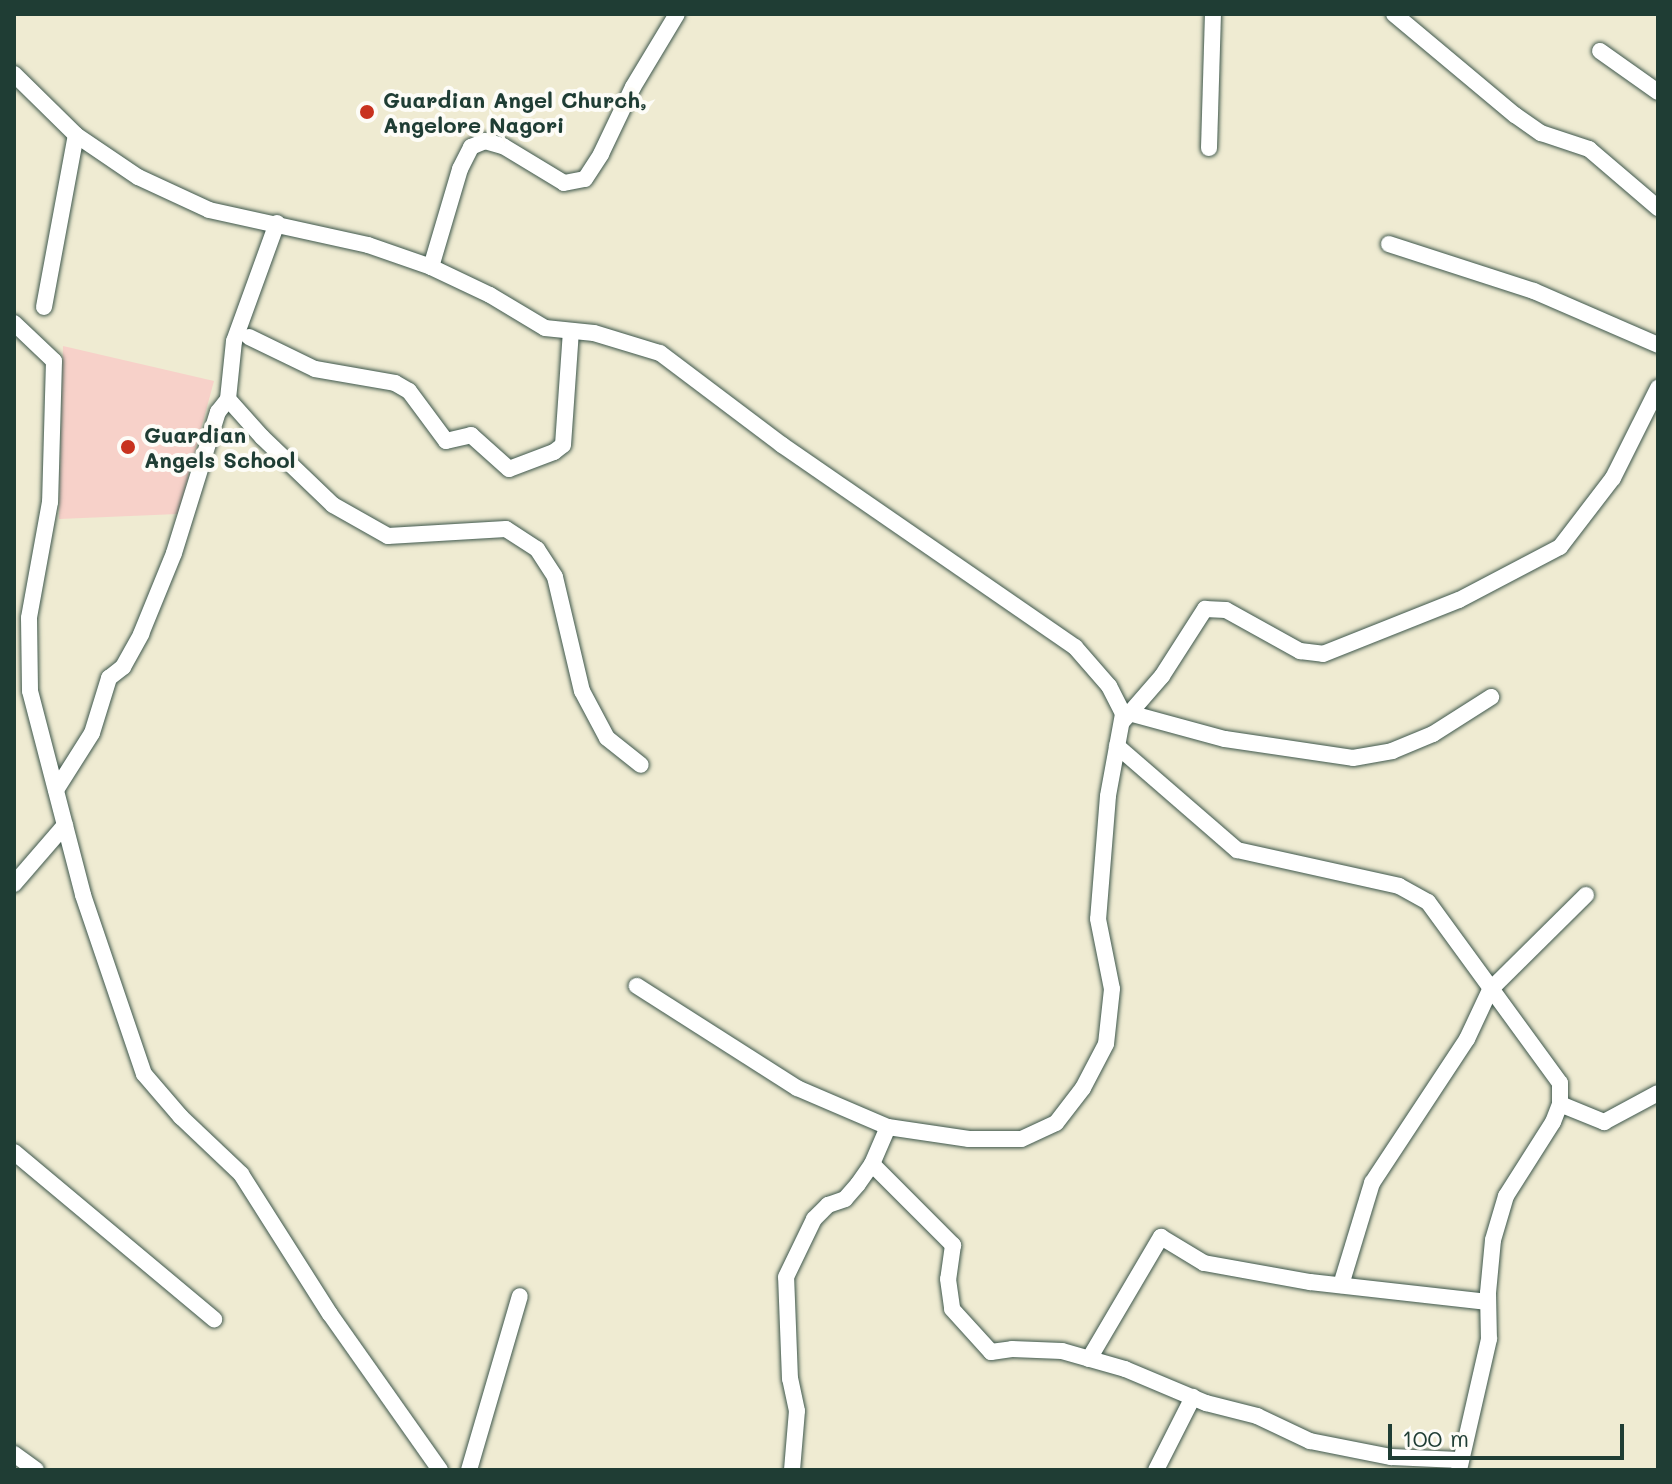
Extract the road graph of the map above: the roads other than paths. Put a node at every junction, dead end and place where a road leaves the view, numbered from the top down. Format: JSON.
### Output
{"nodes":[{"id":1,"x":677,"y":14,"type":"edge"},
{"id":2,"x":1213,"y":14,"type":"edge"},
{"id":3,"x":1394,"y":14,"type":"edge"},
{"id":4,"x":1600,"y":51,"type":"dead end"},
{"id":5,"x":14,"y":74,"type":"edge"},
{"id":6,"x":1658,"y":92,"type":"edge"},
{"id":7,"x":76,"y":135,"type":"junction"},
{"id":8,"x":1209,"y":148,"type":"dead end"},
{"id":9,"x":1658,"y":208,"type":"edge"},
{"id":10,"x":277,"y":223,"type":"junction"},
{"id":11,"x":1389,"y":244,"type":"dead end"},
{"id":12,"x":431,"y":267,"type":"junction"},
{"id":13,"x":44,"y":307,"type":"dead end"},
{"id":14,"x":14,"y":323,"type":"edge"},
{"id":15,"x":571,"y":331,"type":"junction"},
{"id":16,"x":249,"y":337,"type":"dead end"},
{"id":17,"x":1658,"y":345,"type":"edge"},
{"id":18,"x":1658,"y":388,"type":"edge"},
{"id":19,"x":228,"y":399,"type":"junction"},
{"id":20,"x":1491,"y":697,"type":"dead end"},
{"id":21,"x":1126,"y":717,"type":"junction"},
{"id":22,"x":1117,"y":746,"type":"junction"},
{"id":23,"x":641,"y":765,"type":"dead end"},
{"id":24,"x":56,"y":790,"type":"junction"},
{"id":25,"x":65,"y":825,"type":"junction"},
{"id":26,"x":14,"y":884,"type":"edge"},
{"id":27,"x":1586,"y":895,"type":"dead end"},
{"id":28,"x":637,"y":986,"type":"dead end"},
{"id":29,"x":1490,"y":990,"type":"junction"},
{"id":30,"x":1658,"y":1093,"type":"edge"},
{"id":31,"x":1560,"y":1104,"type":"junction"},
{"id":32,"x":888,"y":1127,"type":"junction"},
{"id":33,"x":14,"y":1152,"type":"edge"},
{"id":34,"x":872,"y":1164,"type":"junction"},
{"id":35,"x":1341,"y":1285,"type":"junction"},
{"id":36,"x":520,"y":1296,"type":"dead end"},
{"id":37,"x":1488,"y":1302,"type":"junction"},
{"id":38,"x":214,"y":1319,"type":"dead end"},
{"id":39,"x":1089,"y":1359,"type":"junction"},
{"id":40,"x":1193,"y":1397,"type":"junction"},
{"id":41,"x":14,"y":1454,"type":"edge"},
{"id":42,"x":1459,"y":1465,"type":"edge"},
{"id":43,"x":36,"y":1470,"type":"edge"},
{"id":44,"x":440,"y":1470,"type":"edge"},
{"id":45,"x":469,"y":1470,"type":"edge"},
{"id":46,"x":792,"y":1470,"type":"edge"},
{"id":47,"x":1156,"y":1470,"type":"edge"}],
"edges":[{"from":1,"to":12,"type":"street"},
{"from":2,"to":8,"type":"street"},
{"from":3,"to":9,"type":"street"},
{"from":4,"to":6,"type":"street"},
{"from":5,"to":7,"type":"street"},
{"from":7,"to":10,"type":"street"},
{"from":7,"to":13,"type":"street"},
{"from":10,"to":12,"type":"street"},
{"from":10,"to":19,"type":"street"},
{"from":11,"to":17,"type":"street"},
{"from":12,"to":15,"type":"street"},
{"from":14,"to":24,"type":"street"},
{"from":15,"to":16,"type":"street"},
{"from":15,"to":21,"type":"street"},
{"from":18,"to":21,"type":"street"},
{"from":19,"to":23,"type":"street"},
{"from":19,"to":24,"type":"street"},
{"from":20,"to":21,"type":"street"},
{"from":21,"to":22,"type":"street"},
{"from":22,"to":29,"type":"street"},
{"from":22,"to":32,"type":"street"},
{"from":24,"to":25,"type":"street"},
{"from":25,"to":26,"type":"street"},
{"from":25,"to":44,"type":"street"},
{"from":27,"to":29,"type":"street"},
{"from":28,"to":32,"type":"street"},
{"from":29,"to":31,"type":"street"},
{"from":29,"to":35,"type":"street"},
{"from":30,"to":31,"type":"street"},
{"from":31,"to":37,"type":"street"},
{"from":32,"to":34,"type":"street"},
{"from":33,"to":38,"type":"street"},
{"from":34,"to":39,"type":"street"},
{"from":34,"to":46,"type":"street"},
{"from":35,"to":37,"type":"street"},
{"from":35,"to":39,"type":"street"},
{"from":36,"to":45,"type":"street"},
{"from":37,"to":42,"type":"street"},
{"from":39,"to":40,"type":"street"},
{"from":40,"to":42,"type":"street"},
{"from":40,"to":47,"type":"street"},
{"from":41,"to":43,"type":"street"}]}
